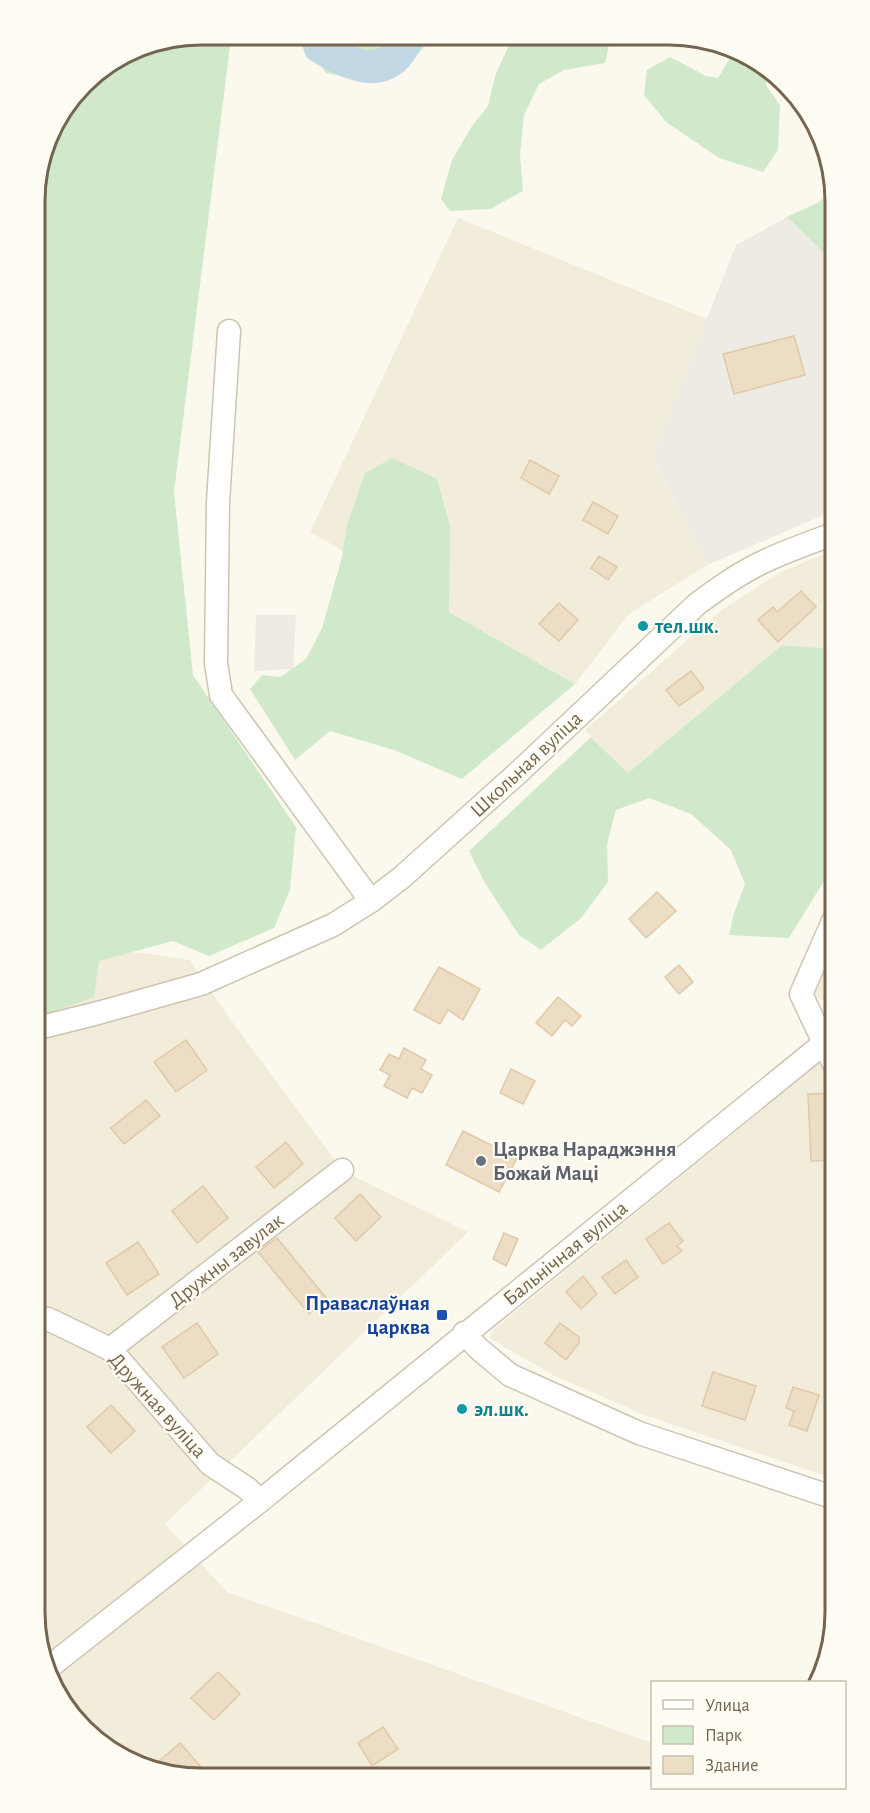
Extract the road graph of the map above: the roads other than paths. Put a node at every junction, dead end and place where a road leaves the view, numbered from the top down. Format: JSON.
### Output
{"nodes":[{"id":1,"x":230,"y":331,"type":"dead end"},
{"id":2,"x":825,"y":537,"type":"edge"},
{"id":3,"x":371,"y":901,"type":"junction"},
{"id":4,"x":825,"y":937,"type":"edge"},
{"id":5,"x":45,"y":1026,"type":"edge"},
{"id":6,"x":825,"y":1038,"type":"edge"},
{"id":7,"x":825,"y":1051,"type":"edge"},
{"id":8,"x":342,"y":1170,"type":"dead end"},
{"id":9,"x":45,"y":1319,"type":"edge"},
{"id":10,"x":464,"y":1334,"type":"junction"},
{"id":11,"x":110,"y":1349,"type":"junction"},
{"id":12,"x":825,"y":1495,"type":"edge"},
{"id":13,"x":260,"y":1501,"type":"junction"},
{"id":14,"x":54,"y":1663,"type":"edge"}],
"edges":[{"from":1,"to":3,"type":"street"},
{"from":2,"to":3,"type":"street","name":"Школьная вуліца"},
{"from":3,"to":5,"type":"street","name":"Школьная вуліца"},
{"from":4,"to":6,"type":"street"},
{"from":7,"to":10,"type":"street","name":"Бальнічная вуліца"},
{"from":8,"to":11,"type":"street","name":"Дружны завулак"},
{"from":9,"to":11,"type":"street","name":"Дружная вуліца"},
{"from":10,"to":12,"type":"street"},
{"from":10,"to":13,"type":"street","name":"Бальнічная вуліца"},
{"from":11,"to":13,"type":"street","name":"Дружная вуліца"},
{"from":13,"to":14,"type":"street","name":"Бальнічная вуліца"}]}
